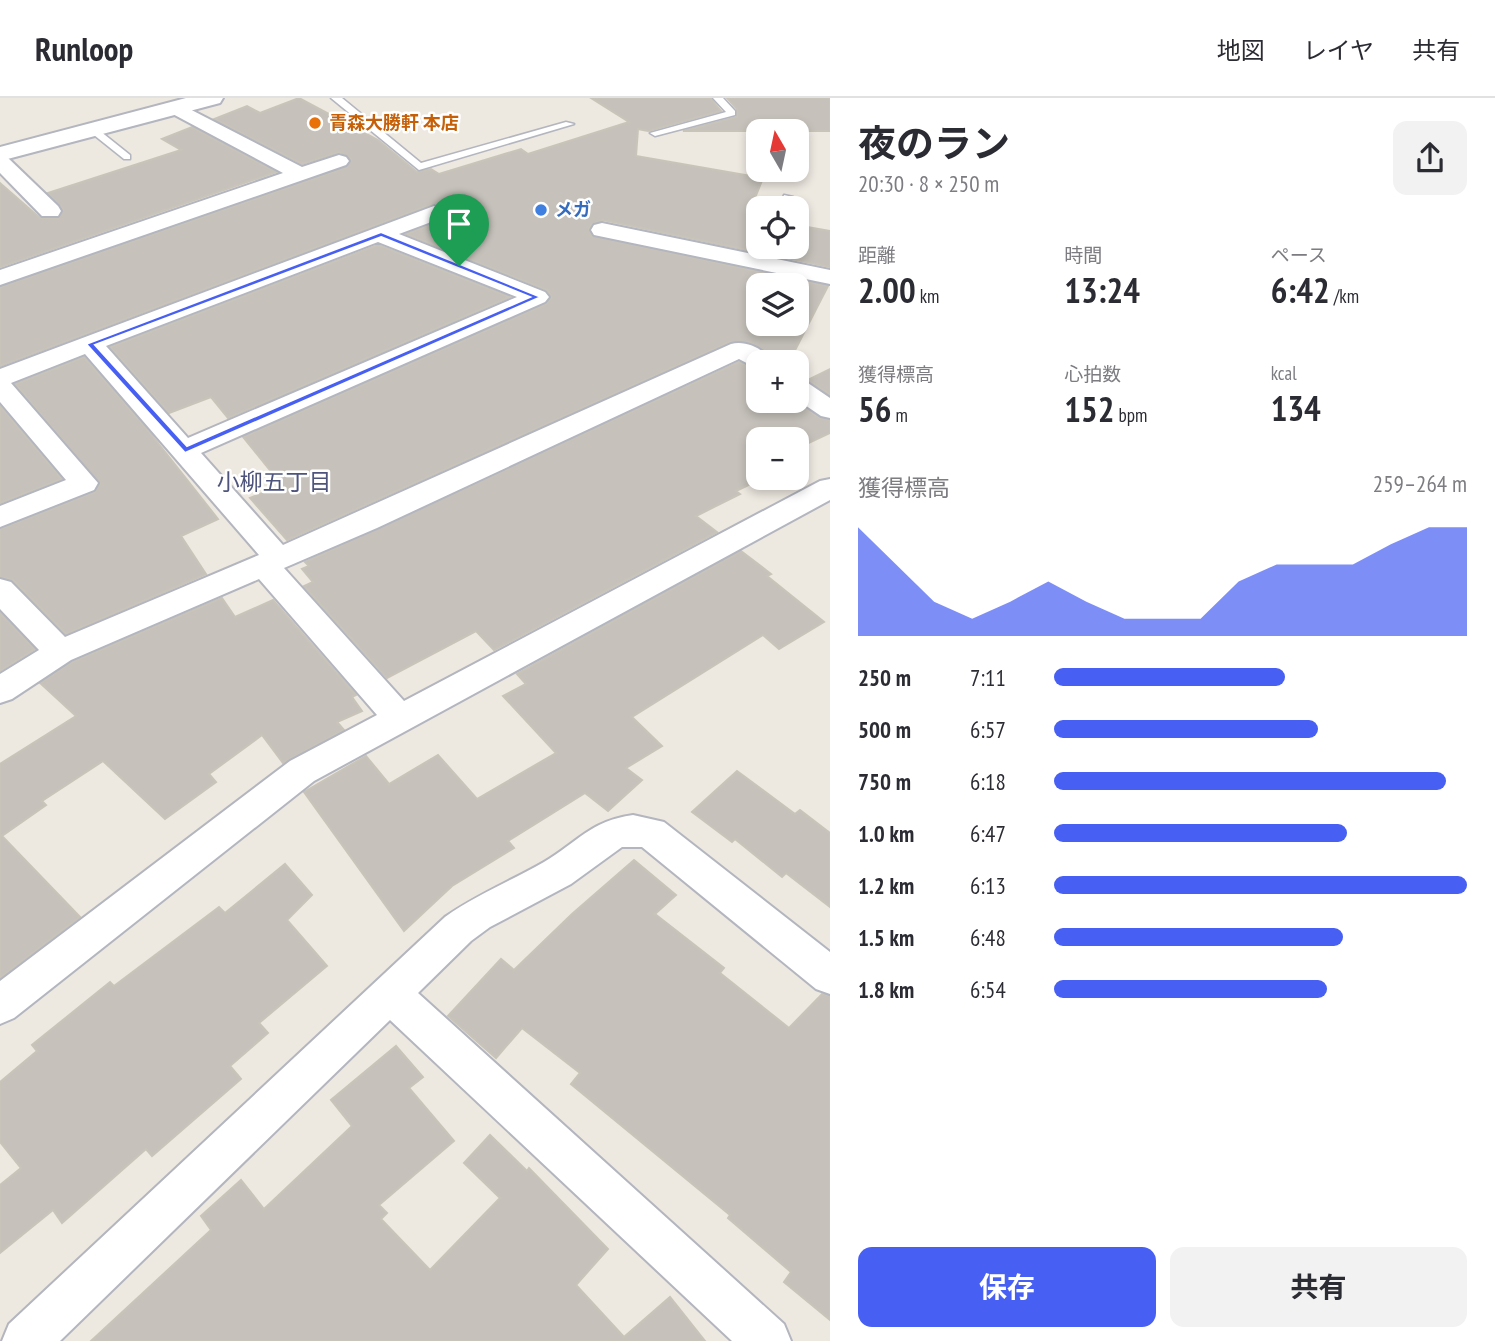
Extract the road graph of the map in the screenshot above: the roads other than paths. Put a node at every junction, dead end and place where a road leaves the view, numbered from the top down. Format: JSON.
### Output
{"nodes":[{"id":1,"x":212,"y":98,"type":"edge"},
{"id":2,"x":336,"y":98,"type":"edge"},
{"id":3,"x":718,"y":98,"type":"edge"},
{"id":4,"x":176,"y":108,"type":"junction"},
{"id":5,"x":569,"y":124,"type":"dead end"},
{"id":6,"x":92,"y":130,"type":"junction"},
{"id":7,"x":655,"y":133,"type":"dead end"},
{"id":8,"x":0,"y":153,"type":"edge"},
{"id":9,"x":127,"y":157,"type":"dead end"},
{"id":10,"x":339,"y":160,"type":"dead end"},
{"id":11,"x":0,"y":161,"type":"edge"},
{"id":12,"x":299,"y":174,"type":"junction"},
{"id":13,"x":50,"y":211,"type":"dead end"},
{"id":14,"x":434,"y":213,"type":"dead end"},
{"id":15,"x":602,"y":230,"type":"dead end"},
{"id":16,"x":381,"y":235,"type":"junction"},
{"id":17,"x":746,"y":251,"type":"edge"},
{"id":18,"x":781,"y":259,"type":"edge"},
{"id":19,"x":830,"y":277,"type":"edge"},
{"id":20,"x":0,"y":278,"type":"edge"},
{"id":21,"x":90,"y":344,"type":"junction"},
{"id":22,"x":746,"y":353,"type":"edge"},
{"id":23,"x":0,"y":378,"type":"edge"},
{"id":24,"x":0,"y":386,"type":"edge"},
{"id":25,"x":809,"y":396,"type":"edge"},
{"id":26,"x":830,"y":410,"type":"edge"},
{"id":27,"x":185,"y":450,"type":"junction"},
{"id":28,"x":830,"y":488,"type":"edge"},
{"id":29,"x":0,"y":517,"type":"edge"},
{"id":30,"x":272,"y":562,"type":"junction"},
{"id":31,"x":0,"y":590,"type":"edge"},
{"id":32,"x":60,"y":652,"type":"junction"},
{"id":33,"x":0,"y":690,"type":"edge"},
{"id":34,"x":401,"y":720,"type":"junction"},
{"id":35,"x":830,"y":976,"type":"edge"},
{"id":36,"x":391,"y":995,"type":"junction"},
{"id":37,"x":0,"y":1005,"type":"edge"},
{"id":38,"x":26,"y":1341,"type":"edge"},
{"id":39,"x":767,"y":1341,"type":"edge"}],
"edges":[{"from":1,"to":4,"type":"street"},
{"from":2,"to":5,"type":"lane"},
{"from":3,"to":7,"type":"lane"},
{"from":4,"to":6,"type":"street"},
{"from":4,"to":12,"type":"street"},
{"from":6,"to":8,"type":"street"},
{"from":6,"to":9,"type":"lane"},
{"from":10,"to":12,"type":"street"},
{"from":11,"to":13,"type":"street"},
{"from":12,"to":20,"type":"street"},
{"from":14,"to":16,"type":"street"},
{"from":15,"to":17,"type":"street"},
{"from":16,"to":21,"type":"street"},
{"from":16,"to":27,"type":"street"},
{"from":18,"to":19,"type":"street"},
{"from":21,"to":23,"type":"street"},
{"from":21,"to":27,"type":"street"},
{"from":22,"to":30,"type":"street"},
{"from":24,"to":29,"type":"street"},
{"from":25,"to":26,"type":"street"},
{"from":27,"to":30,"type":"street"},
{"from":28,"to":34,"type":"street"},
{"from":30,"to":32,"type":"street"},
{"from":30,"to":34,"type":"street"},
{"from":31,"to":32,"type":"street"},
{"from":32,"to":33,"type":"street"},
{"from":34,"to":37,"type":"street"},
{"from":35,"to":36,"type":"street"},
{"from":36,"to":38,"type":"street"},
{"from":36,"to":39,"type":"street"}]}
